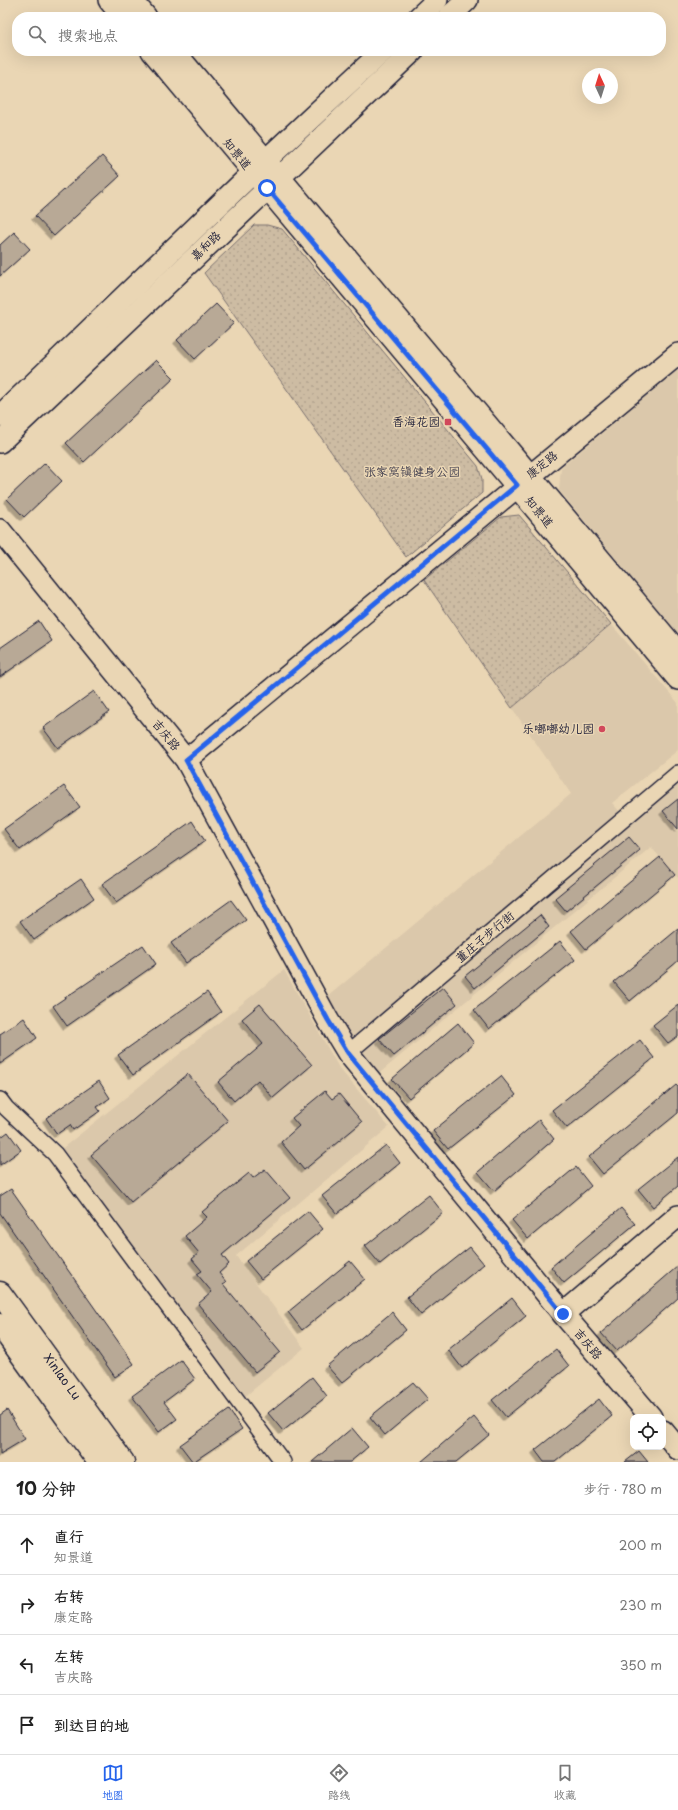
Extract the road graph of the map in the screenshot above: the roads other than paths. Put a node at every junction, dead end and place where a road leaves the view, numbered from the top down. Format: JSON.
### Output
{"nodes":[{"id":1,"x":109,"y":0,"type":"edge"},
{"id":2,"x":132,"y":0,"type":"edge"},
{"id":3,"x":437,"y":0,"type":"edge"},
{"id":4,"x":467,"y":0,"type":"edge"},
{"id":5,"x":119,"y":12,"type":"edge"},
{"id":6,"x":142,"y":12,"type":"edge"},
{"id":7,"x":424,"y":12,"type":"edge"},
{"id":8,"x":454,"y":12,"type":"edge"},
{"id":9,"x":157,"y":56,"type":"edge"},
{"id":10,"x":178,"y":56,"type":"edge"},
{"id":11,"x":378,"y":56,"type":"edge"},
{"id":12,"x":408,"y":56,"type":"edge"},
{"id":13,"x":259,"y":167,"type":"junction"},
{"id":14,"x":273,"y":183,"type":"junction"},
{"id":15,"x":678,"y":354,"type":"edge"},
{"id":16,"x":0,"y":416,"type":"edge"},
{"id":17,"x":0,"y":442,"type":"edge"},
{"id":18,"x":524,"y":480,"type":"junction"},
{"id":19,"x":0,"y":530,"type":"edge"},
{"id":20,"x":678,"y":652,"type":"edge"},
{"id":21,"x":678,"y":679,"type":"edge"},
{"id":22,"x":186,"y":760,"type":"junction"},
{"id":23,"x":678,"y":773,"type":"edge"},
{"id":24,"x":348,"y":1053,"type":"junction"},
{"id":25,"x":0,"y":1100,"type":"edge"},
{"id":26,"x":678,"y":1216,"type":"edge"},
{"id":27,"x":0,"y":1293,"type":"edge"},
{"id":28,"x":563,"y":1314,"type":"junction"},
{"id":29,"x":0,"y":1325,"type":"edge"},
{"id":30,"x":648,"y":1414,"type":"edge"},
{"id":31,"x":666,"y":1435,"type":"edge"},
{"id":32,"x":678,"y":1449,"type":"edge"},
{"id":33,"x":99,"y":1462,"type":"edge"},
{"id":34,"x":123,"y":1462,"type":"edge"},
{"id":35,"x":283,"y":1462,"type":"edge"}],
"edges":[{"from":1,"to":5,"type":"main road"},
{"from":2,"to":6,"type":"main road"},
{"from":3,"to":7,"type":"main road"},
{"from":4,"to":8,"type":"main road"},
{"from":9,"to":13,"type":"main road","name":"知景道"},
{"from":10,"to":13,"type":"main road","name":"知景道"},
{"from":11,"to":13,"type":"main road","name":"嘉和路"},
{"from":12,"to":14,"type":"main road","name":"嘉和路"},
{"from":13,"to":14,"type":"main road","name":"知景道"},
{"from":13,"to":16,"type":"main road","name":"嘉和路"},
{"from":14,"to":17,"type":"main road","name":"嘉和路"},
{"from":14,"to":18,"type":"main road","name":"知景道"},
{"from":15,"to":18,"type":"main road","name":"康定路"},
{"from":18,"to":20,"type":"main road","name":"知景道"},
{"from":18,"to":21,"type":"main road","name":"知景道"},
{"from":18,"to":22,"type":"main road","name":"康定路"},
{"from":19,"to":22,"type":"main road","name":"吉庆路"},
{"from":22,"to":24,"type":"main road","name":"吉庆路"},
{"from":23,"to":24,"type":"street","name":"董庄子步行街"},
{"from":24,"to":28,"type":"main road","name":"吉庆路"},
{"from":25,"to":35,"type":"street"},
{"from":26,"to":28,"type":"main road"},
{"from":27,"to":34,"type":"main road","name":"Xinlao Lu"},
{"from":28,"to":30,"type":"main road","name":"吉庆路"},
{"from":29,"to":33,"type":"main road","name":"Xinlao Lu"},
{"from":31,"to":32,"type":"main road"}]}
